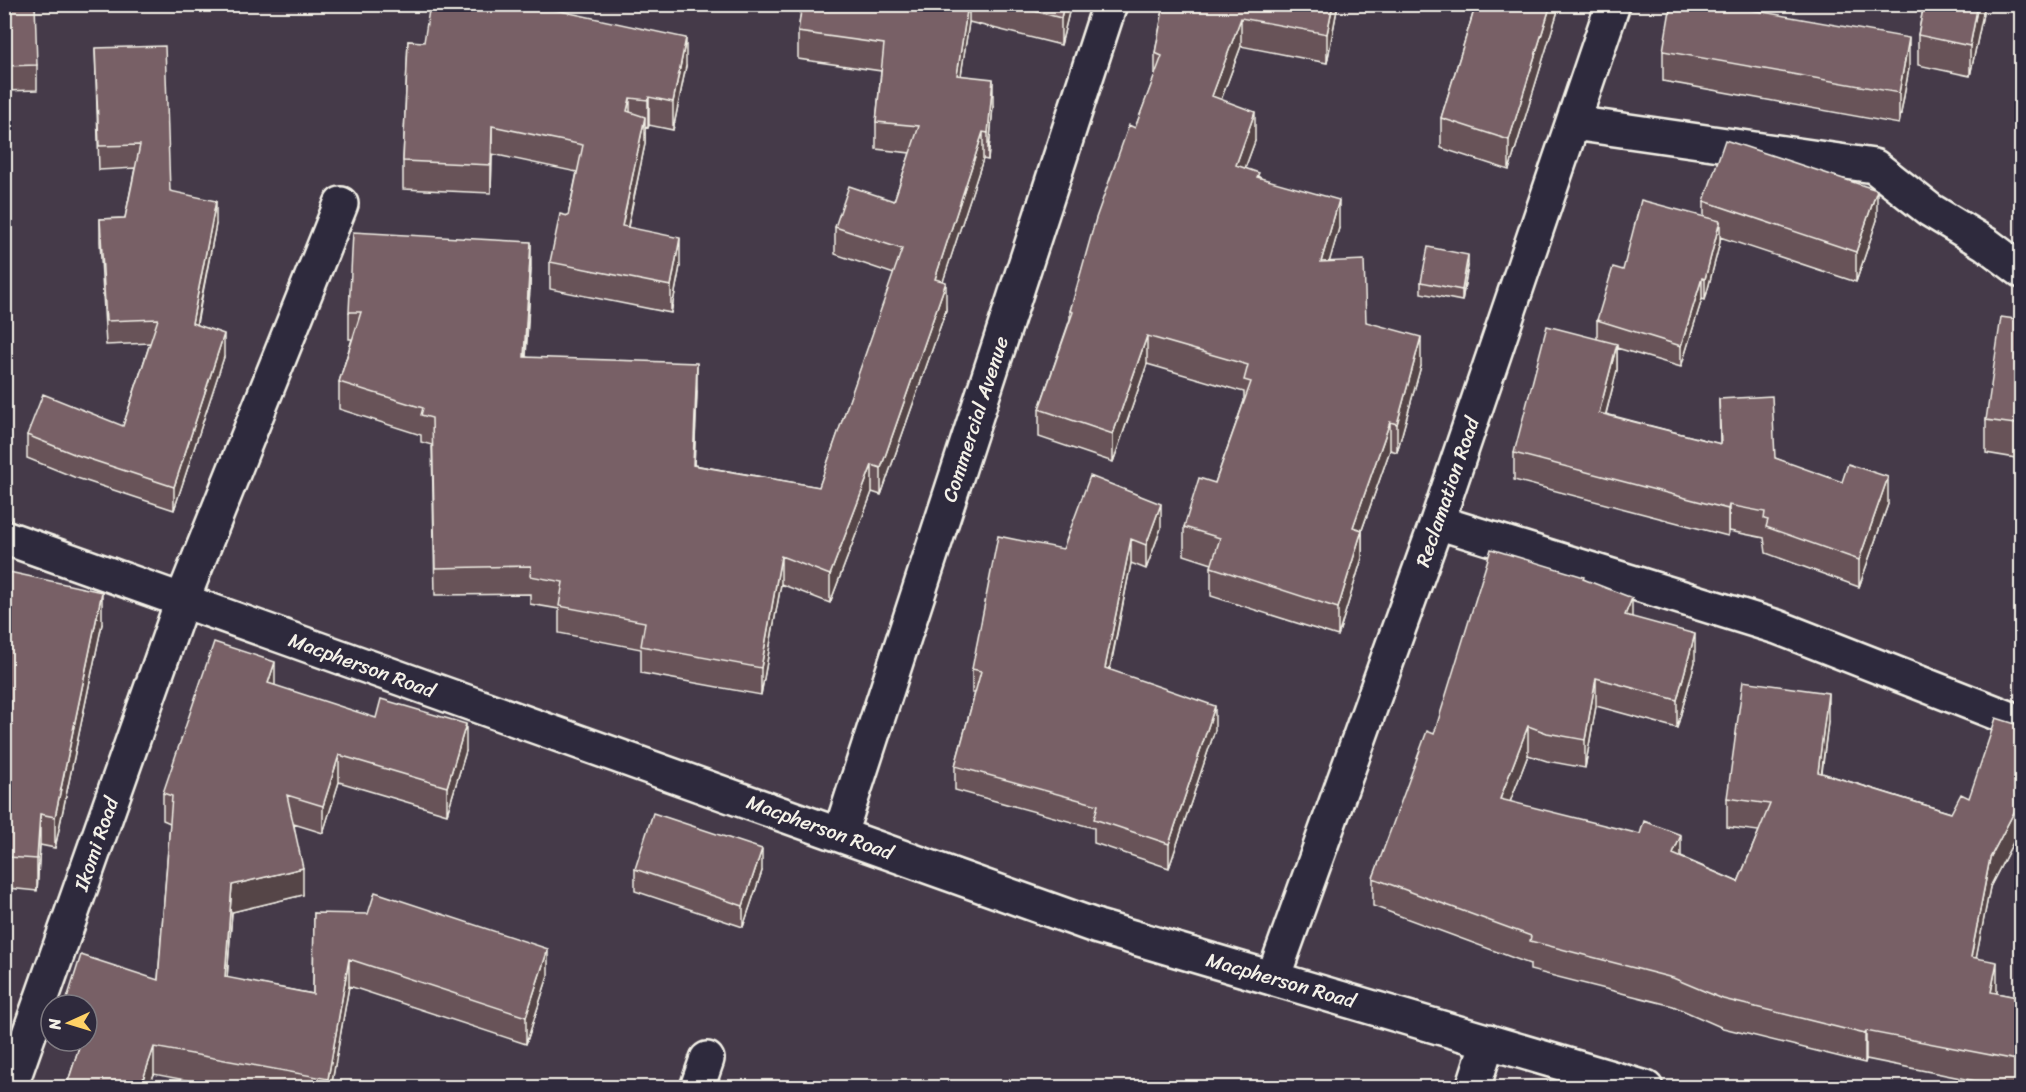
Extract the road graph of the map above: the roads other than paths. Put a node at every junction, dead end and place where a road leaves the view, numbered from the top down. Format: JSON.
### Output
{"nodes":[{"id":1,"x":1110,"y":4,"type":"edge"},
{"id":2,"x":1613,"y":4,"type":"edge"},
{"id":3,"x":1573,"y":123,"type":"junction"},
{"id":4,"x":341,"y":204,"type":"dead end"},
{"id":5,"x":2022,"y":271,"type":"edge"},
{"id":6,"x":1437,"y":522,"type":"junction"},
{"id":7,"x":4,"y":537,"type":"edge"},
{"id":8,"x":182,"y":601,"type":"junction"},
{"id":9,"x":2022,"y":723,"type":"edge"},
{"id":10,"x":840,"y":834,"type":"junction"},
{"id":11,"x":1273,"y":978,"type":"junction"},
{"id":12,"x":1488,"y":1041,"type":"junction"},
{"id":13,"x":10,"y":1088,"type":"edge"},
{"id":14,"x":1473,"y":1088,"type":"edge"},
{"id":15,"x":1646,"y":1088,"type":"edge"}],
"edges":[{"from":1,"to":10,"type":"street","name":"Commercial Avenue"},
{"from":2,"to":3,"type":"street","name":"Reclamation Road"},
{"from":3,"to":5,"type":"street"},
{"from":3,"to":6,"type":"street","name":"Reclamation Road"},
{"from":4,"to":8,"type":"street","name":"Ikomi Road"},
{"from":6,"to":9,"type":"street"},
{"from":6,"to":11,"type":"street","name":"Reclamation Road"},
{"from":7,"to":8,"type":"street","name":"Macpherson Road"},
{"from":8,"to":10,"type":"street","name":"Macpherson Road"},
{"from":8,"to":13,"type":"street","name":"Ikomi Road"},
{"from":10,"to":11,"type":"street","name":"Macpherson Road"},
{"from":11,"to":12,"type":"street","name":"Macpherson Road"},
{"from":12,"to":14,"type":"street"},
{"from":12,"to":15,"type":"street","name":"Macpherson Road"}]}
